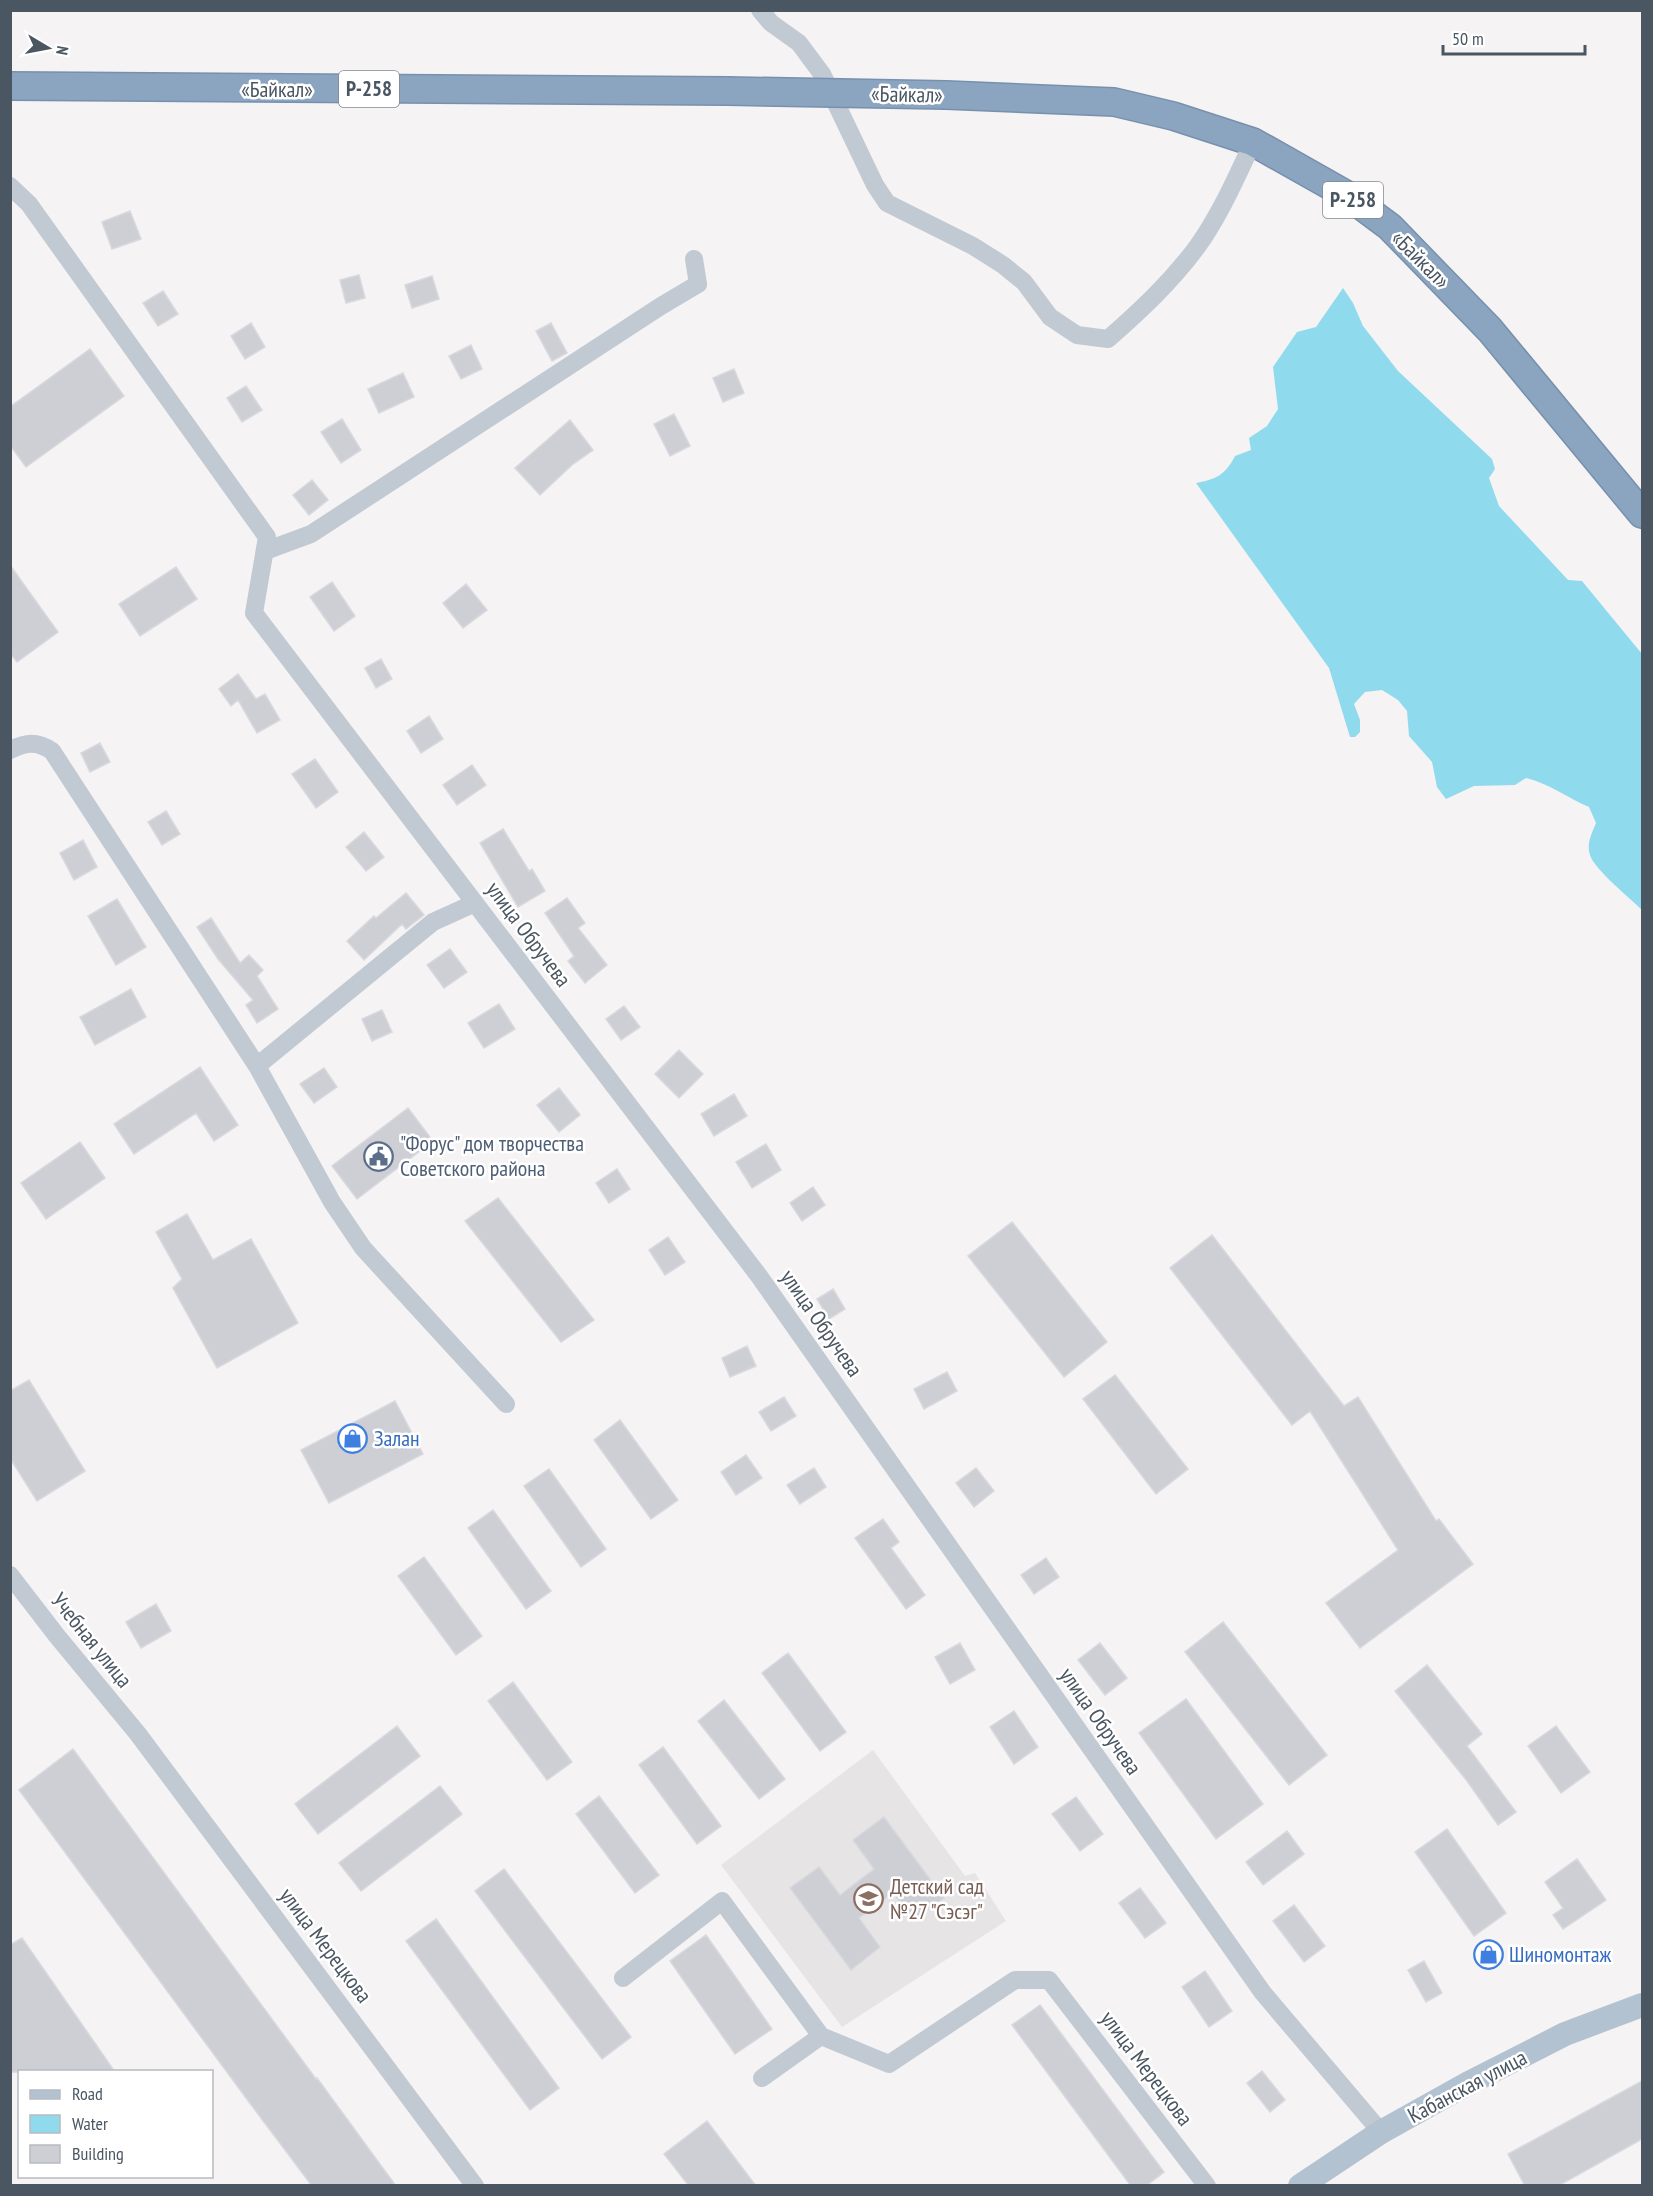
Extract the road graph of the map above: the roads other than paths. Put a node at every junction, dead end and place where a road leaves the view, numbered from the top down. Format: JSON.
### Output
{"nodes":[{"id":1,"x":760,"y":10,"type":"edge"},
{"id":2,"x":10,"y":86,"type":"edge"},
{"id":3,"x":1254,"y":142,"type":"junction"},
{"id":4,"x":10,"y":186,"type":"edge"},
{"id":5,"x":694,"y":259,"type":"dead end"},
{"id":6,"x":1642,"y":514,"type":"edge"},
{"id":7,"x":266,"y":544,"type":"junction"},
{"id":8,"x":10,"y":750,"type":"edge"},
{"id":9,"x":476,"y":903,"type":"junction"},
{"id":10,"x":257,"y":1066,"type":"junction"},
{"id":11,"x":506,"y":1404,"type":"dead end"},
{"id":12,"x":10,"y":1575,"type":"edge"},
{"id":13,"x":138,"y":1734,"type":"joint"},
{"id":14,"x":623,"y":1978,"type":"dead end"},
{"id":15,"x":1642,"y":2005,"type":"edge"},
{"id":16,"x":821,"y":2036,"type":"junction"},
{"id":17,"x":762,"y":2078,"type":"dead end"},
{"id":18,"x":1381,"y":2132,"type":"junction"},
{"id":19,"x":475,"y":2186,"type":"edge"},
{"id":20,"x":1207,"y":2186,"type":"edge"},
{"id":21,"x":1300,"y":2186,"type":"edge"}],
"edges":[{"from":1,"to":3,"type":"street"},
{"from":2,"to":3,"type":"highway","name":"«Байкал»","number":"Р-258","bridge":true},
{"from":3,"to":6,"type":"highway","name":"«Байкал»","number":"Р-258"},
{"from":4,"to":7,"type":"street"},
{"from":5,"to":7,"type":"street"},
{"from":7,"to":9,"type":"street","name":"улица Обручева"},
{"from":8,"to":10,"type":"street"},
{"from":9,"to":10,"type":"street"},
{"from":9,"to":18,"type":"street","name":"улица Обручева"},
{"from":10,"to":11,"type":"street"},
{"from":12,"to":13,"type":"street","name":"Учебная улица"},
{"from":13,"to":19,"type":"street","name":"улица Мерецкова"},
{"from":14,"to":16,"type":"street"},
{"from":15,"to":18,"type":"main road","name":"Кабанская улица"},
{"from":16,"to":17,"type":"street"},
{"from":16,"to":20,"type":"street","name":"улица Мерецкова"},
{"from":18,"to":21,"type":"main road","name":"Кабанская улица"}]}
